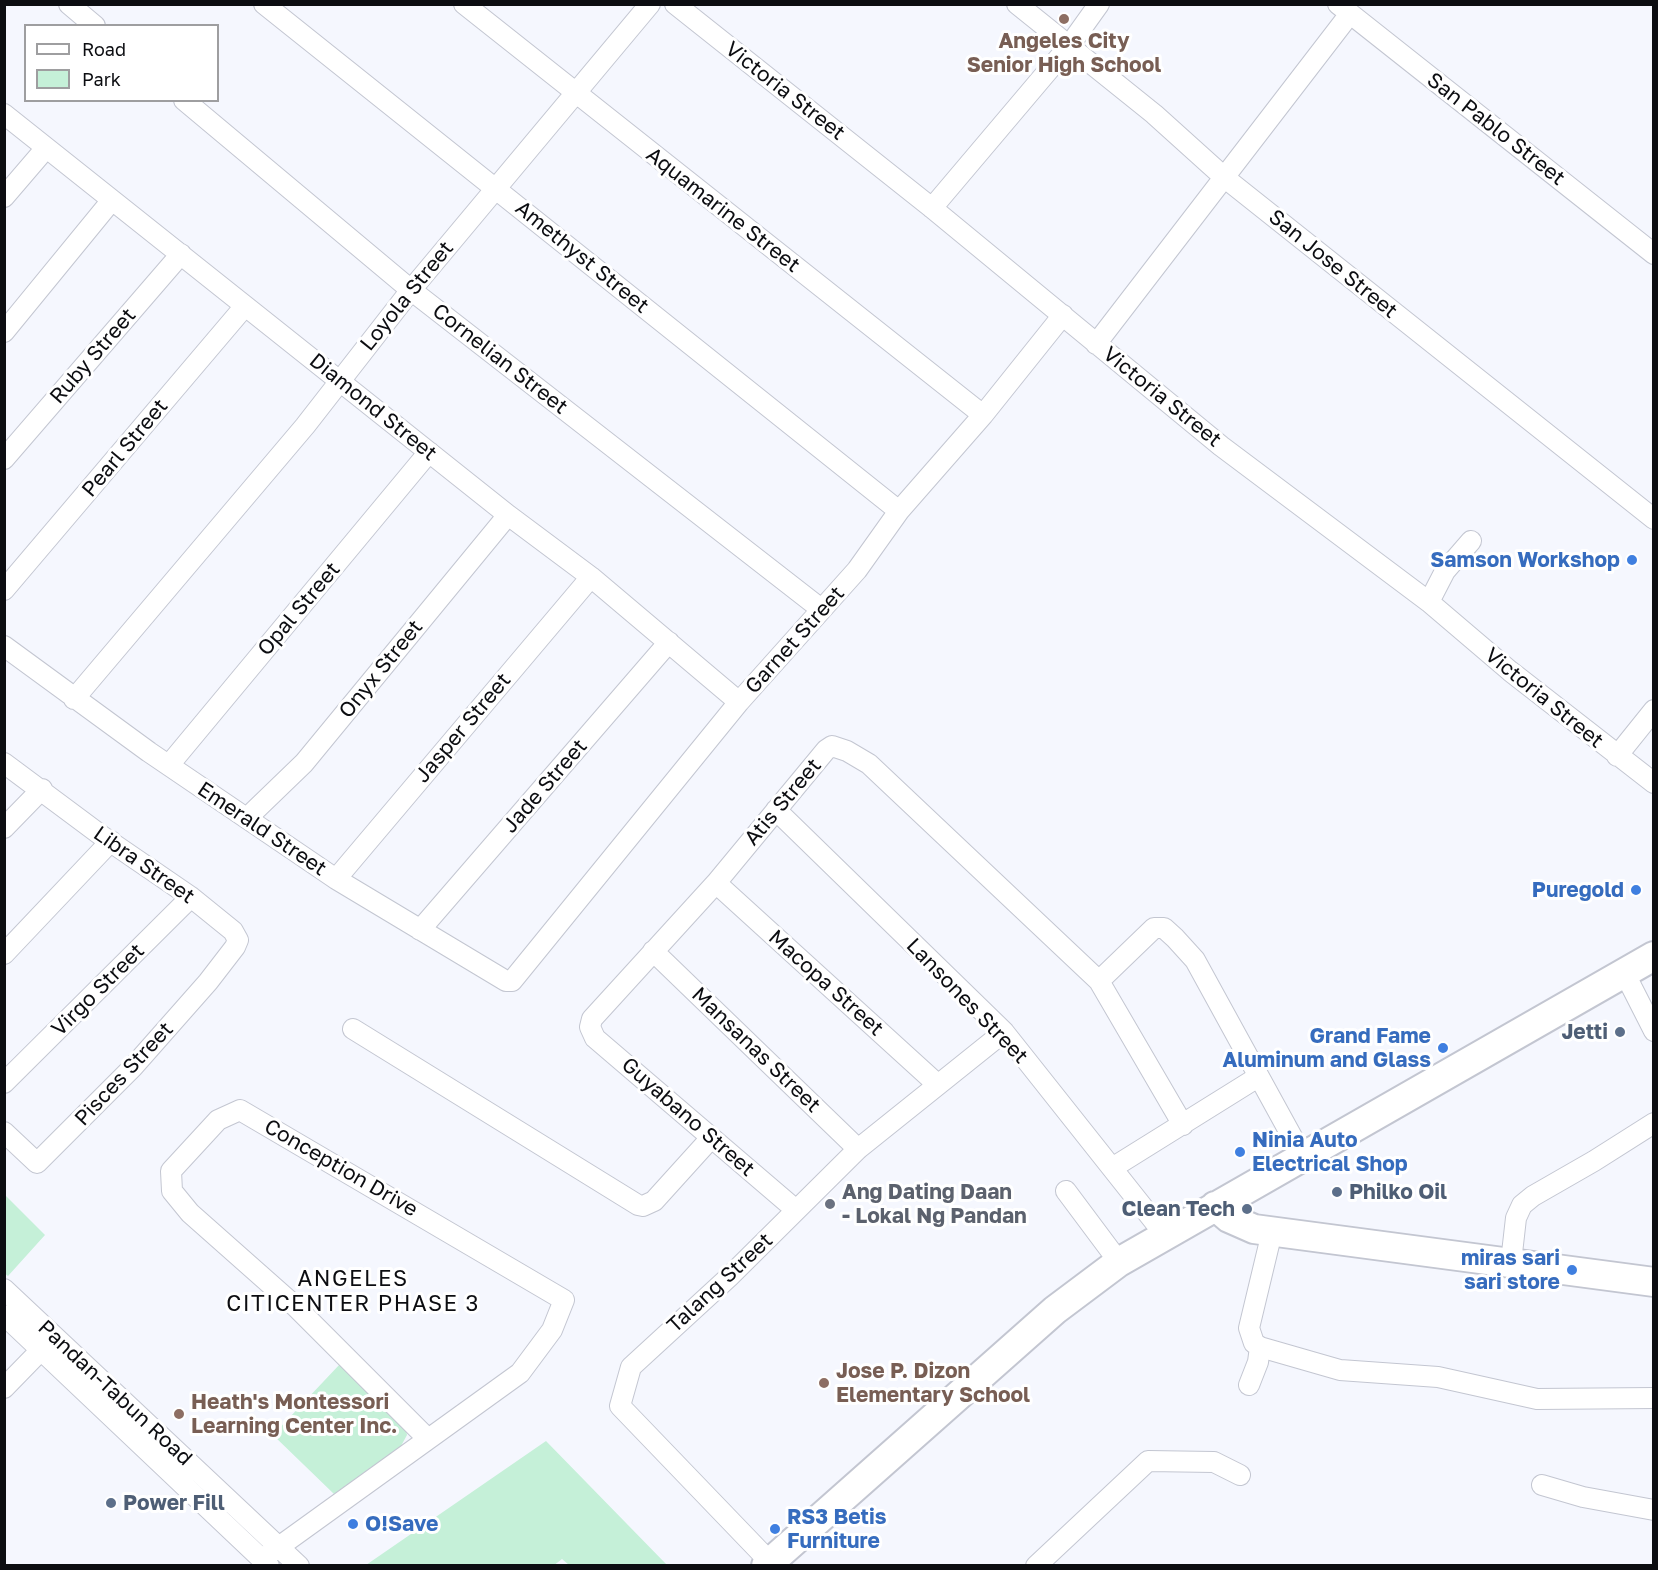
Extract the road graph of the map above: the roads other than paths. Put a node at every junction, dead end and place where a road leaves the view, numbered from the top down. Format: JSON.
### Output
{"nodes":[{"id":1,"x":69,"y":4,"type":"edge"},
{"id":2,"x":264,"y":4,"type":"edge"},
{"id":3,"x":464,"y":4,"type":"edge"},
{"id":4,"x":650,"y":4,"type":"edge"},
{"id":5,"x":675,"y":4,"type":"edge"},
{"id":6,"x":1017,"y":4,"type":"edge"},
{"id":7,"x":1099,"y":4,"type":"edge"},
{"id":8,"x":1343,"y":10,"type":"edge"},
{"id":9,"x":93,"y":24,"type":"edge"},
{"id":10,"x":1069,"y":46,"type":"junction"},
{"id":11,"x":575,"y":93,"type":"junction"},
{"id":12,"x":186,"y":102,"type":"edge"},
{"id":13,"x":4,"y":114,"type":"edge"},
{"id":14,"x":46,"y":148,"type":"junction"},
{"id":15,"x":1225,"y":178,"type":"junction"},
{"id":16,"x":497,"y":189,"type":"junction"},
{"id":17,"x":4,"y":197,"type":"edge"},
{"id":18,"x":112,"y":200,"type":"junction"},
{"id":19,"x":932,"y":208,"type":"junction"},
{"id":20,"x":181,"y":254,"type":"junction"},
{"id":21,"x":1653,"y":254,"type":"edge"},
{"id":22,"x":411,"y":290,"type":"junction"},
{"id":23,"x":245,"y":306,"type":"junction"},
{"id":24,"x":1063,"y":315,"type":"junction"},
{"id":25,"x":4,"y":332,"type":"edge"},
{"id":26,"x":1096,"y":344,"type":"junction"},
{"id":27,"x":339,"y":380,"type":"junction"},
{"id":28,"x":983,"y":415,"type":"junction"},
{"id":29,"x":429,"y":452,"type":"junction"},
{"id":30,"x":4,"y":459,"type":"edge"},
{"id":31,"x":899,"y":511,"type":"junction"},
{"id":32,"x":508,"y":515,"type":"junction"},
{"id":33,"x":1653,"y":519,"type":"edge"},
{"id":34,"x":1470,"y":541,"type":"dead end"},
{"id":35,"x":591,"y":577,"type":"junction"},
{"id":36,"x":4,"y":590,"type":"edge"},
{"id":37,"x":1429,"y":602,"type":"junction"},
{"id":38,"x":821,"y":609,"type":"junction"},
{"id":39,"x":669,"y":642,"type":"junction"},
{"id":40,"x":4,"y":646,"type":"edge"},
{"id":41,"x":74,"y":699,"type":"junction"},
{"id":42,"x":739,"y":702,"type":"junction"},
{"id":43,"x":1653,"y":710,"type":"edge"},
{"id":44,"x":1617,"y":756,"type":"junction"},
{"id":45,"x":4,"y":763,"type":"edge"},
{"id":46,"x":170,"y":765,"type":"junction"},
{"id":47,"x":1653,"y":783,"type":"edge"},
{"id":48,"x":42,"y":789,"type":"junction"},
{"id":49,"x":776,"y":810,"type":"junction"},
{"id":50,"x":247,"y":818,"type":"junction"},
{"id":51,"x":4,"y":828,"type":"edge"},
{"id":52,"x":111,"y":841,"type":"junction"},
{"id":53,"x":336,"y":879,"type":"junction"},
{"id":54,"x":716,"y":883,"type":"junction"},
{"id":55,"x":191,"y":897,"type":"junction"},
{"id":56,"x":420,"y":930,"type":"junction"},
{"id":57,"x":653,"y":951,"type":"junction"},
{"id":58,"x":4,"y":954,"type":"edge"},
{"id":59,"x":1653,"y":956,"type":"edge"},
{"id":60,"x":527,"y":965,"type":"joint"},
{"id":61,"x":1624,"y":972,"type":"junction"},
{"id":62,"x":1099,"y":981,"type":"junction"},
{"id":63,"x":208,"y":982,"type":"joint"},
{"id":64,"x":592,"y":1019,"type":"joint"},
{"id":65,"x":352,"y":1029,"type":"dead end"},
{"id":66,"x":1653,"y":1031,"type":"edge"},
{"id":67,"x":1004,"y":1032,"type":"junction"},
{"id":68,"x":1258,"y":1077,"type":"junction"},
{"id":69,"x":4,"y":1083,"type":"edge"},
{"id":70,"x":937,"y":1084,"type":"junction"},
{"id":71,"x":1653,"y":1123,"type":"edge"},
{"id":72,"x":1183,"y":1125,"type":"junction"},
{"id":73,"x":4,"y":1132,"type":"edge"},
{"id":74,"x":711,"y":1138,"type":"junction"},
{"id":75,"x":858,"y":1149,"type":"junction"},
{"id":76,"x":1302,"y":1155,"type":"junction"},
{"id":77,"x":1113,"y":1168,"type":"junction"},
{"id":78,"x":1066,"y":1191,"type":"dead end"},
{"id":79,"x":1215,"y":1206,"type":"junction"},
{"id":80,"x":796,"y":1210,"type":"junction"},
{"id":81,"x":1272,"y":1232,"type":"junction"},
{"id":82,"x":1165,"y":1234,"type":"junction"},
{"id":83,"x":1119,"y":1262,"type":"junction"},
{"id":84,"x":1511,"y":1262,"type":"junction"},
{"id":85,"x":1653,"y":1282,"type":"edge"},
{"id":86,"x":4,"y":1289,"type":"edge"},
{"id":87,"x":4,"y":1315,"type":"edge"},
{"id":88,"x":1260,"y":1347,"type":"junction"},
{"id":89,"x":42,"y":1349,"type":"junction"},
{"id":90,"x":1249,"y":1385,"type":"dead end"},
{"id":91,"x":4,"y":1388,"type":"edge"},
{"id":92,"x":1653,"y":1398,"type":"edge"},
{"id":93,"x":427,"y":1438,"type":"junction"},
{"id":94,"x":1240,"y":1475,"type":"dead end"},
{"id":95,"x":1542,"y":1485,"type":"dead end"},
{"id":96,"x":1653,"y":1510,"type":"edge"},
{"id":97,"x":279,"y":1546,"type":"junction"},
{"id":98,"x":265,"y":1562,"type":"edge"},
{"id":99,"x":768,"y":1564,"type":"edge"},
{"id":100,"x":299,"y":1566,"type":"edge"},
{"id":101,"x":1036,"y":1566,"type":"edge"}],
"edges":[{"from":1,"to":9,"type":"street"},
{"from":2,"to":16,"type":"street","name":"Amethyst Street"},
{"from":3,"to":11,"type":"street","name":"Aquamarine Street"},
{"from":4,"to":11,"type":"street","name":"Loyola Street"},
{"from":5,"to":19,"type":"street","name":"Victoria Street"},
{"from":6,"to":10,"type":"street","name":"San Jose Street"},
{"from":7,"to":10,"type":"street"},
{"from":8,"to":15,"type":"street"},
{"from":8,"to":21,"type":"street","name":"San Pablo Street"},
{"from":10,"to":15,"type":"street","name":"San Jose Street"},
{"from":10,"to":19,"type":"street"},
{"from":11,"to":16,"type":"street","name":"Loyola Street"},
{"from":11,"to":28,"type":"street","name":"Aquamarine Street"},
{"from":12,"to":22,"type":"street","name":"Cornelian Street"},
{"from":13,"to":14,"type":"street","name":"Diamond Street"},
{"from":14,"to":17,"type":"street"},
{"from":14,"to":18,"type":"street","name":"Diamond Street"},
{"from":15,"to":26,"type":"street"},
{"from":15,"to":33,"type":"street","name":"San Jose Street"},
{"from":16,"to":22,"type":"street","name":"Loyola Street"},
{"from":16,"to":31,"type":"street","name":"Amethyst Street"},
{"from":18,"to":20,"type":"street","name":"Diamond Street"},
{"from":18,"to":25,"type":"street"},
{"from":19,"to":24,"type":"street","name":"Victoria Street"},
{"from":20,"to":23,"type":"street","name":"Diamond Street"},
{"from":20,"to":30,"type":"street","name":"Ruby Street"},
{"from":22,"to":27,"type":"street","name":"Loyola Street"},
{"from":22,"to":38,"type":"street","name":"Cornelian Street"},
{"from":23,"to":27,"type":"street","name":"Diamond Street"},
{"from":23,"to":36,"type":"street","name":"Pearl Street"},
{"from":24,"to":26,"type":"street","name":"Victoria Street"},
{"from":24,"to":28,"type":"street","name":"Garnet Street"},
{"from":26,"to":37,"type":"street","name":"Victoria Street"},
{"from":27,"to":29,"type":"street","name":"Diamond Street"},
{"from":27,"to":41,"type":"street","name":"Loyola Street"},
{"from":28,"to":31,"type":"street","name":"Garnet Street"},
{"from":29,"to":32,"type":"street","name":"Diamond Street"},
{"from":29,"to":46,"type":"street","name":"Opal Street"},
{"from":31,"to":38,"type":"street","name":"Garnet Street"},
{"from":32,"to":35,"type":"street","name":"Diamond Street"},
{"from":32,"to":50,"type":"street","name":"Onyx Street"},
{"from":34,"to":37,"type":"street"},
{"from":35,"to":39,"type":"street","name":"Diamond Street"},
{"from":35,"to":53,"type":"street","name":"Jasper Street"},
{"from":37,"to":44,"type":"street","name":"Victoria Street"},
{"from":38,"to":42,"type":"street","name":"Garnet Street"},
{"from":39,"to":42,"type":"street","name":"Diamond Street"},
{"from":39,"to":56,"type":"street","name":"Jade Street"},
{"from":40,"to":41,"type":"street","name":"Emerald Street"},
{"from":41,"to":46,"type":"street","name":"Emerald Street"},
{"from":42,"to":60,"type":"street","name":"Garnet Street"},
{"from":43,"to":44,"type":"street"},
{"from":44,"to":47,"type":"street","name":"Victoria Street"},
{"from":45,"to":48,"type":"street","name":"Libra Street"},
{"from":46,"to":50,"type":"street","name":"Emerald Street"},
{"from":48,"to":51,"type":"street"},
{"from":48,"to":52,"type":"street","name":"Libra Street"},
{"from":49,"to":54,"type":"street","name":"Atis Street"},
{"from":49,"to":62,"type":"street","name":"Atis Street"},
{"from":49,"to":67,"type":"street","name":"Lansones Street"},
{"from":50,"to":53,"type":"street","name":"Emerald Street"},
{"from":52,"to":55,"type":"street","name":"Libra Street"},
{"from":52,"to":58,"type":"street"},
{"from":53,"to":56,"type":"street","name":"Emerald Street"},
{"from":54,"to":57,"type":"street","name":"Atis Street"},
{"from":54,"to":70,"type":"street","name":"Macopa Street"},
{"from":55,"to":63,"type":"street","name":"Libra Street"},
{"from":55,"to":69,"type":"street","name":"Virgo Street"},
{"from":56,"to":60,"type":"street","name":"Emerald Street"},
{"from":57,"to":64,"type":"street","name":"Atis Street"},
{"from":57,"to":75,"type":"street","name":"Mansanas Street"},
{"from":59,"to":61,"type":"main road"},
{"from":61,"to":66,"type":"street"},
{"from":61,"to":76,"type":"main road"},
{"from":62,"to":68,"type":"street"},
{"from":62,"to":72,"type":"street","name":"Atis Street"},
{"from":63,"to":73,"type":"street","name":"Pisces Street"},
{"from":64,"to":74,"type":"street","name":"Guyabano Street"},
{"from":65,"to":74,"type":"street"},
{"from":67,"to":70,"type":"street","name":"Talang Street"},
{"from":67,"to":77,"type":"street","name":"Lansones Street"},
{"from":68,"to":72,"type":"street"},
{"from":68,"to":76,"type":"street"},
{"from":70,"to":75,"type":"street","name":"Talang Street"},
{"from":71,"to":84,"type":"street"},
{"from":72,"to":77,"type":"street"},
{"from":74,"to":80,"type":"street","name":"Guyabano Street"},
{"from":75,"to":80,"type":"street","name":"Talang Street"},
{"from":76,"to":79,"type":"main road"},
{"from":77,"to":82,"type":"street","name":"Lansones Street"},
{"from":78,"to":83,"type":"street"},
{"from":79,"to":81,"type":"main road"},
{"from":79,"to":82,"type":"main road"},
{"from":80,"to":99,"type":"street","name":"Talang Street"},
{"from":81,"to":84,"type":"main road"},
{"from":81,"to":88,"type":"street"},
{"from":82,"to":83,"type":"main road"},
{"from":83,"to":99,"type":"main road"},
{"from":84,"to":85,"type":"main road"},
{"from":86,"to":97,"type":"street","name":"Pandan-Tabun Road"},
{"from":87,"to":89,"type":"street","name":"Pandan-Tabun Road"},
{"from":88,"to":90,"type":"street"},
{"from":88,"to":92,"type":"street"},
{"from":89,"to":91,"type":"street"},
{"from":89,"to":98,"type":"street","name":"Pandan-Tabun Road"},
{"from":93,"to":93,"type":"street","name":"Conception Drive"},
{"from":93,"to":97,"type":"street"},
{"from":94,"to":101,"type":"street"},
{"from":95,"to":96,"type":"street"},
{"from":97,"to":98,"type":"street","name":"Pandan-Tabun Road"},
{"from":97,"to":100,"type":"street","name":"Pandan-Tabun Road"}]}
